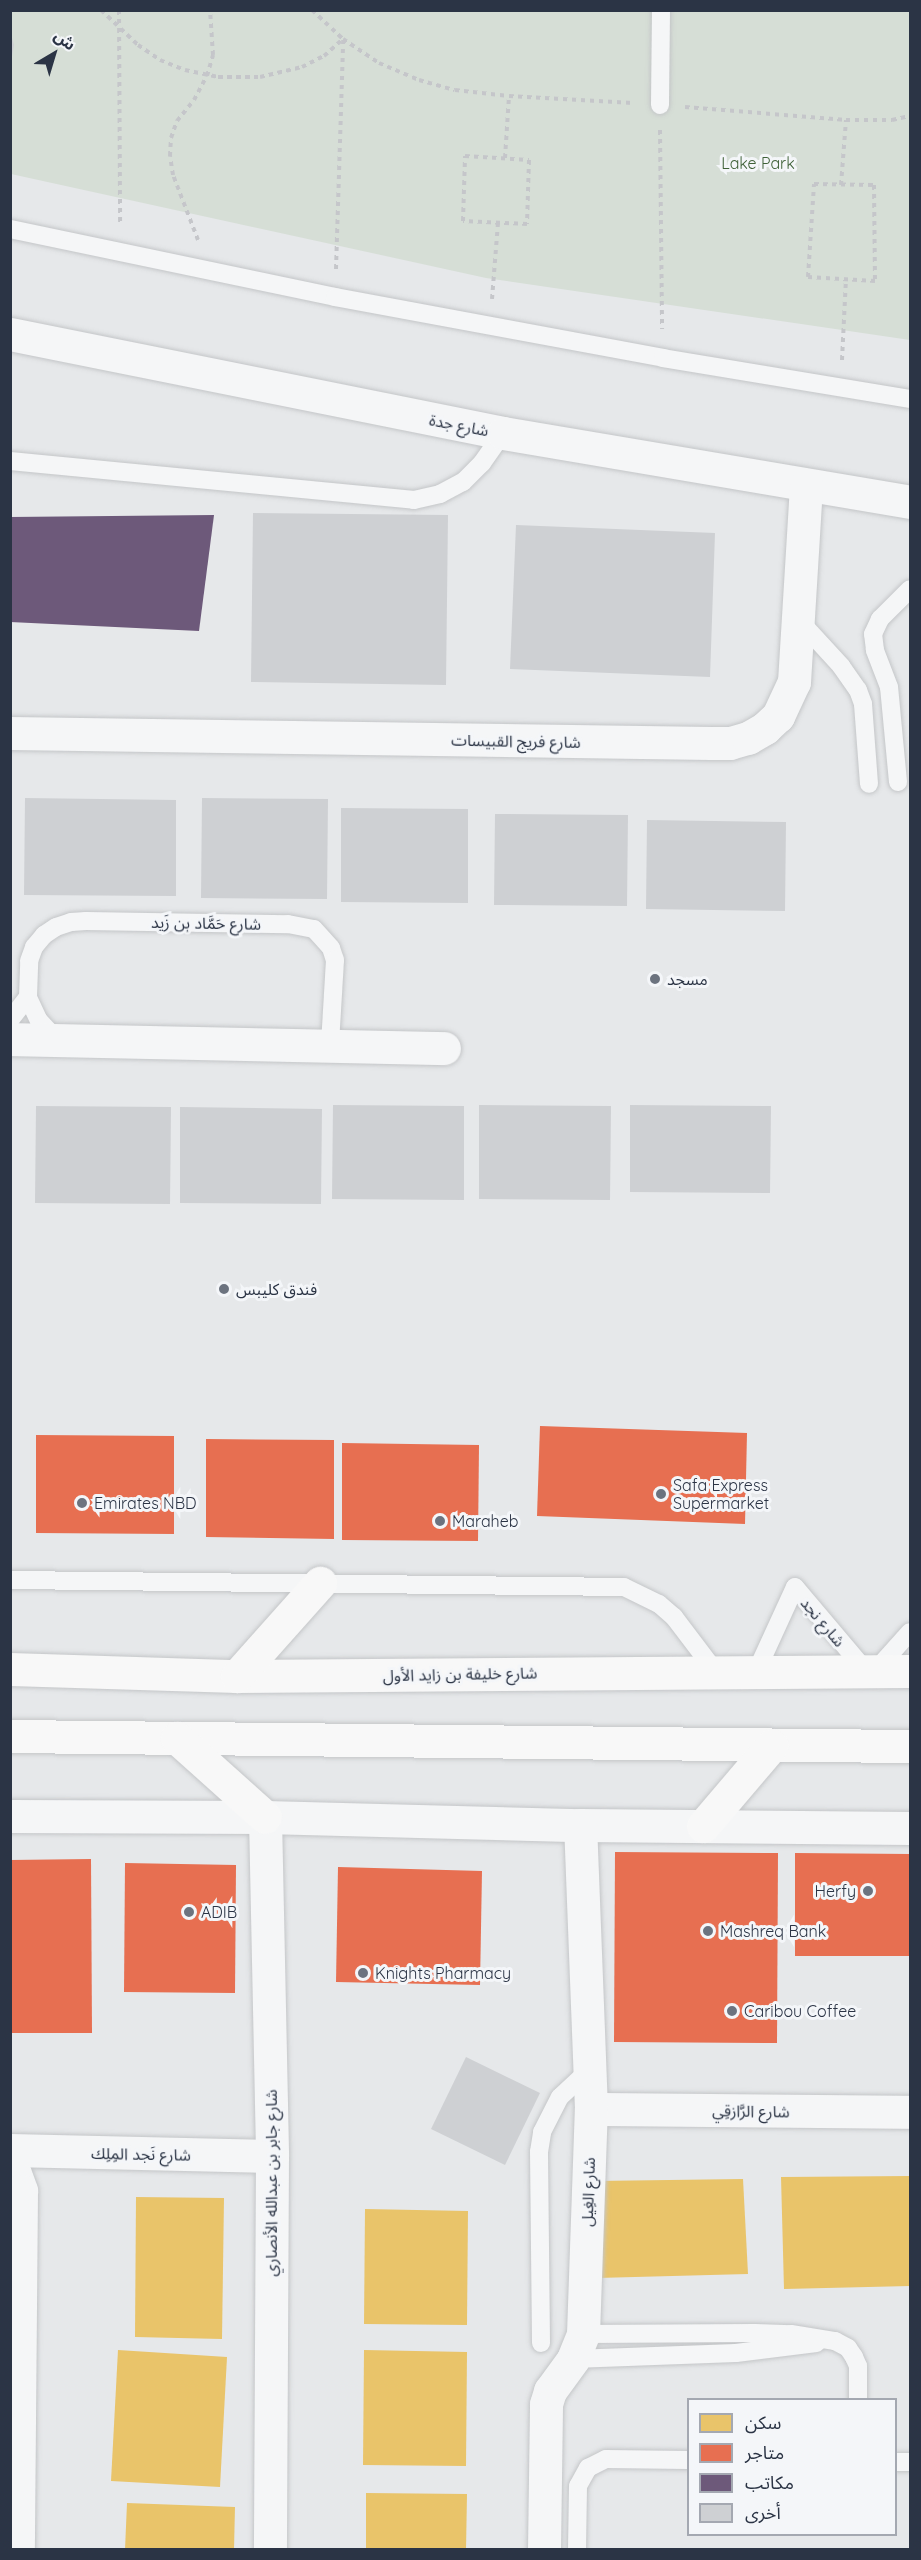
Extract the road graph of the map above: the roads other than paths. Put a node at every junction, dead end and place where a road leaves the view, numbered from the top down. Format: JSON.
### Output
{"nodes":[{"id":1,"x":661,"y":10,"type":"edge"},
{"id":2,"x":660,"y":105,"type":"road end"},
{"id":3,"x":10,"y":229,"type":"edge"},
{"id":4,"x":10,"y":334,"type":"edge"},
{"id":5,"x":910,"y":399,"type":"edge"},
{"id":6,"x":503,"y":434,"type":"junction"},
{"id":7,"x":10,"y":461,"type":"edge"},
{"id":8,"x":806,"y":485,"type":"junction"},
{"id":9,"x":910,"y":502,"type":"edge"},
{"id":10,"x":910,"y":589,"type":"edge"},
{"id":11,"x":798,"y":619,"type":"junction"},
{"id":12,"x":10,"y":734,"type":"edge"},
{"id":13,"x":898,"y":782,"type":"dead end"},
{"id":14,"x":869,"y":784,"type":"dead end"},
{"id":15,"x":28,"y":997,"type":"junction"},
{"id":16,"x":10,"y":1020,"type":"edge"},
{"id":17,"x":10,"y":1039,"type":"edge"},
{"id":18,"x":57,"y":1040,"type":"junction"},
{"id":19,"x":330,"y":1044,"type":"junction"},
{"id":20,"x":444,"y":1048,"type":"dead end"},
{"id":21,"x":10,"y":1580,"type":"edge"},
{"id":22,"x":320,"y":1583,"type":"junction"},
{"id":23,"x":910,"y":1632,"type":"edge"},
{"id":24,"x":10,"y":1648,"type":"edge"},
{"id":25,"x":10,"y":1669,"type":"edge"},
{"id":26,"x":51,"y":1670,"type":"junction"},
{"id":27,"x":757,"y":1670,"type":"junction"},
{"id":28,"x":715,"y":1671,"type":"junction"},
{"id":29,"x":871,"y":1671,"type":"junction"},
{"id":30,"x":910,"y":1671,"type":"edge"},
{"id":31,"x":237,"y":1676,"type":"junction"},
{"id":32,"x":10,"y":1736,"type":"edge"},
{"id":33,"x":177,"y":1738,"type":"junction"},
{"id":34,"x":772,"y":1745,"type":"junction"},
{"id":35,"x":910,"y":1746,"type":"edge"},
{"id":36,"x":10,"y":1815,"type":"edge"},
{"id":37,"x":265,"y":1817,"type":"junction"},
{"id":38,"x":580,"y":1825,"type":"junction"},
{"id":39,"x":703,"y":1826,"type":"junction"},
{"id":40,"x":910,"y":1828,"type":"edge"},
{"id":41,"x":589,"y":2070,"type":"junction"},
{"id":42,"x":591,"y":2109,"type":"junction"},
{"id":43,"x":910,"y":2112,"type":"edge"},
{"id":44,"x":10,"y":2150,"type":"edge"},
{"id":45,"x":272,"y":2156,"type":"junction"},
{"id":46,"x":10,"y":2160,"type":"edge"},
{"id":47,"x":827,"y":2341,"type":"junction"},
{"id":48,"x":542,"y":2343,"type":"dead end"},
{"id":49,"x":578,"y":2346,"type":"junction"},
{"id":50,"x":858,"y":2398,"type":"edge"},
{"id":51,"x":687,"y":2460,"type":"edge"},
{"id":52,"x":18,"y":2550,"type":"edge"},
{"id":53,"x":270,"y":2550,"type":"edge"},
{"id":54,"x":544,"y":2550,"type":"edge"},
{"id":55,"x":577,"y":2550,"type":"edge"}],
"edges":[{"from":1,"to":2,"type":"lane"},
{"from":3,"to":5,"type":"lane"},
{"from":4,"to":6,"type":"street","name":"شارع جدة"},
{"from":6,"to":7,"type":"lane"},
{"from":6,"to":8,"type":"street","name":"شارع جدة"},
{"from":8,"to":9,"type":"street","name":"شارع جدة"},
{"from":8,"to":11,"type":"street","name":"شارع فريج القبيسات"},
{"from":10,"to":13,"type":"lane"},
{"from":11,"to":12,"type":"street","name":"شارع فريج القبيسات"},
{"from":11,"to":14,"type":"lane"},
{"from":15,"to":16,"type":"lane"},
{"from":15,"to":18,"type":"lane","name":"شارع حَمَّاد بن زَيد"},
{"from":15,"to":19,"type":"lane","name":"شارع حَمَّاد بن زَيد"},
{"from":17,"to":18,"type":"street"},
{"from":18,"to":19,"type":"street"},
{"from":19,"to":20,"type":"street"},
{"from":21,"to":22,"type":"lane"},
{"from":22,"to":28,"type":"lane"},
{"from":22,"to":31,"type":"main road"},
{"from":23,"to":29,"type":"lane"},
{"from":24,"to":26,"type":"main road"},
{"from":25,"to":26,"type":"main road","name":"شارع خليفة بن زايد الأول"},
{"from":26,"to":31,"type":"main road","name":"شارع خليفة بن زايد الأول"},
{"from":27,"to":28,"type":"main road","name":"شارع خليفة بن زايد الأول"},
{"from":27,"to":29,"type":"main road","name":"شارع خليفة بن زايد الأول"},
{"from":27,"to":29,"type":"lane","name":"شارع نجد"},
{"from":28,"to":31,"type":"main road","name":"شارع خليفة بن زايد الأول"},
{"from":29,"to":30,"type":"main road","name":"شارع خليفة بن زايد الأول"},
{"from":32,"to":33,"type":"main road"},
{"from":33,"to":34,"type":"main road"},
{"from":33,"to":37,"type":"main road"},
{"from":34,"to":35,"type":"main road"},
{"from":34,"to":39,"type":"main road"},
{"from":36,"to":37,"type":"street"},
{"from":37,"to":38,"type":"street"},
{"from":37,"to":45,"type":"street","name":"شارع جابر بن عبدالله الأنصاري"},
{"from":38,"to":39,"type":"street"},
{"from":38,"to":41,"type":"street","name":"شارع الغِيل"},
{"from":39,"to":40,"type":"street"},
{"from":41,"to":42,"type":"street","name":"شارع الغِيل"},
{"from":41,"to":48,"type":"lane"},
{"from":42,"to":43,"type":"street","name":"شارع الرَّازقِي"},
{"from":42,"to":49,"type":"street","name":"شارع الغِيل"},
{"from":44,"to":45,"type":"street","name":"شارع نَجد المِلِك"},
{"from":45,"to":53,"type":"street","name":"شارع جابر بن عبدالله الأنصاري"},
{"from":46,"to":52,"type":"street"},
{"from":47,"to":49,"type":"lane"},
{"from":47,"to":49,"type":"lane"},
{"from":47,"to":50,"type":"lane"},
{"from":49,"to":54,"type":"street"},
{"from":51,"to":55,"type":"lane"}]}
